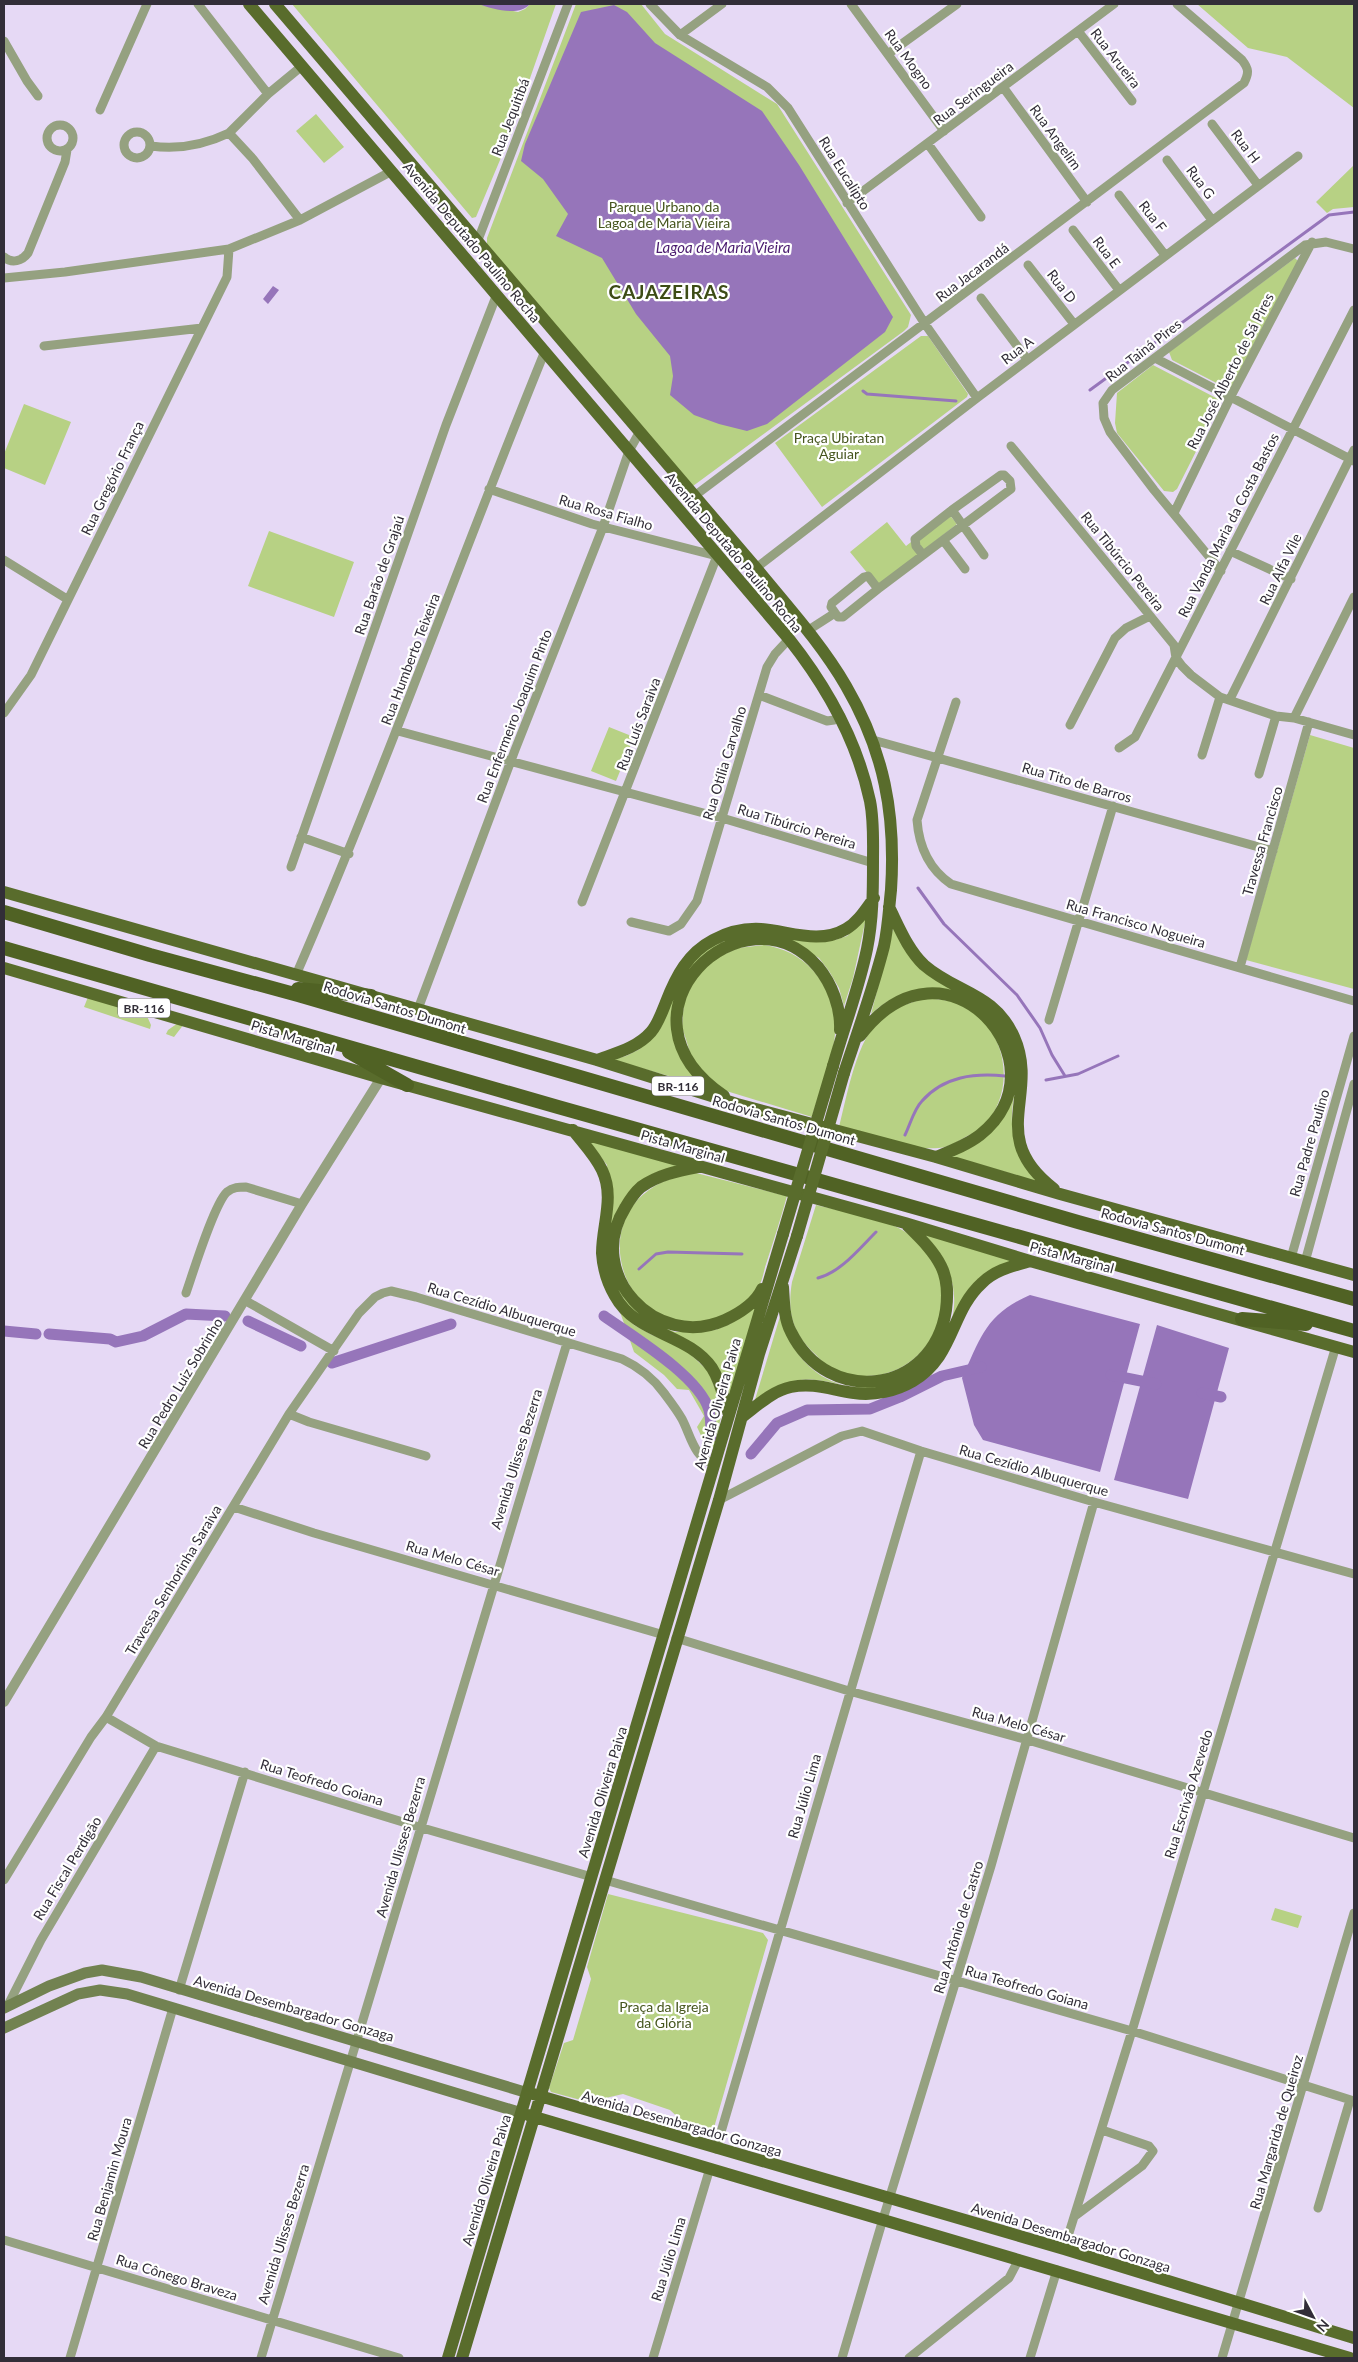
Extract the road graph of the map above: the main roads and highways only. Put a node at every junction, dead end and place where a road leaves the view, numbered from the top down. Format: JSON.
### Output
{"nodes":[{"id":1,"x":249,"y":4,"type":"edge"},
{"id":2,"x":275,"y":4,"type":"edge"},
{"id":3,"x":411,"y":161,"type":"junction"},
{"id":4,"x":392,"y":171,"type":"junction"},
{"id":5,"x":4,"y":892,"type":"edge"},
{"id":6,"x":874,"y":898,"type":"junction"},
{"id":7,"x":889,"y":907,"type":"junction"},
{"id":8,"x":4,"y":912,"type":"edge"},
{"id":9,"x":4,"y":948,"type":"edge"},
{"id":10,"x":4,"y":968,"type":"edge"},
{"id":11,"x":262,"y":985,"type":"junction"},
{"id":12,"x":371,"y":996,"type":"junction"},
{"id":13,"x":840,"y":1042,"type":"junction"},
{"id":14,"x":338,"y":1044,"type":"junction"},
{"id":15,"x":854,"y":1044,"type":"junction"},
{"id":16,"x":597,"y":1060,"type":"junction"},
{"id":17,"x":838,"y":1069,"type":"junction"},
{"id":18,"x":407,"y":1085,"type":"junction"},
{"id":19,"x":737,"y":1104,"type":"junction"},
{"id":20,"x":573,"y":1130,"type":"junction"},
{"id":21,"x":936,"y":1157,"type":"junction"},
{"id":22,"x":701,"y":1166,"type":"junction"},
{"id":23,"x":1060,"y":1194,"type":"junction"},
{"id":24,"x":905,"y":1223,"type":"junction"},
{"id":25,"x":783,"y":1234,"type":"joint"},
{"id":26,"x":796,"y":1236,"type":"joint"},
{"id":27,"x":1030,"y":1261,"type":"junction"},
{"id":28,"x":772,"y":1271,"type":"junction"},
{"id":29,"x":1354,"y":1275,"type":"edge"},
{"id":30,"x":782,"y":1284,"type":"junction"},
{"id":31,"x":1354,"y":1299,"type":"edge"},
{"id":32,"x":1242,"y":1319,"type":"junction"},
{"id":33,"x":1340,"y":1327,"type":"junction"},
{"id":34,"x":1354,"y":1331,"type":"edge"},
{"id":35,"x":1354,"y":1352,"type":"edge"},
{"id":36,"x":729,"y":1415,"type":"junction"},
{"id":37,"x":742,"y":1417,"type":"junction"},
{"id":38,"x":670,"y":1637,"type":"junction"},
{"id":39,"x":5,"y":2008,"type":"edge"},
{"id":40,"x":4,"y":2028,"type":"edge"},
{"id":41,"x":534,"y":2094,"type":"junction"},
{"id":42,"x":528,"y":2115,"type":"junction"},
{"id":43,"x":1354,"y":2338,"type":"edge"},
{"id":44,"x":448,"y":2358,"type":"edge"},
{"id":45,"x":462,"y":2358,"type":"edge"},
{"id":46,"x":1350,"y":2358,"type":"edge"}],
"edges":[{"from":1,"to":4,"type":"main road","name":"Avenida Deputado Paulino Rocha"},
{"from":2,"to":3,"type":"main road","name":"Avenida Deputado Paulino Rocha"},
{"from":3,"to":4,"type":"main road"},
{"from":3,"to":7,"type":"main road","name":"Avenida Deputado Paulino Rocha"},
{"from":4,"to":6,"type":"main road","name":"Avenida Deputado Paulino Rocha"},
{"from":5,"to":12,"type":"main road","number":"BR-116"},
{"from":6,"to":13,"type":"main road","name":"Avenida Deputado Paulino Rocha"},
{"from":6,"to":16,"type":"main road"},
{"from":7,"to":15,"type":"main road","name":"Avenida Deputado Paulino Rocha"},
{"from":7,"to":23,"type":"main road"},
{"from":8,"to":11,"type":"highway","name":"Rodovia Santos Dumont","number":"BR-116"},
{"from":9,"to":14,"type":"highway","number":"BR-116"},
{"from":10,"to":18,"type":"main road","name":"Pista Marginal","number":"BR-116"},
{"from":11,"to":12,"type":"highway"},
{"from":11,"to":31,"type":"highway","name":"Rodovia Santos Dumont","number":"BR-116"},
{"from":12,"to":16,"type":"main road","number":"BR-116"},
{"from":13,"to":17,"type":"main road","name":"Avenida Deputado Paulino Rocha"},
{"from":13,"to":19,"type":"main road"},
{"from":14,"to":18,"type":"highway"},
{"from":14,"to":33,"type":"highway","number":"BR-116"},
{"from":15,"to":17,"type":"main road","name":"Avenida Deputado Paulino Rocha"},
{"from":15,"to":21,"type":"main road"},
{"from":16,"to":19,"type":"main road","number":"BR-116"},
{"from":17,"to":25,"type":"main road","name":"Avenida Deputado Paulino Rocha","bridge":true},
{"from":17,"to":26,"type":"main road","name":"Avenida Deputado Paulino Rocha","bridge":true},
{"from":18,"to":20,"type":"main road","name":"Pista Marginal","number":"BR-116"},
{"from":19,"to":21,"type":"main road","number":"BR-116"},
{"from":20,"to":22,"type":"main road","name":"Pista Marginal","number":"BR-116"},
{"from":20,"to":36,"type":"main road"},
{"from":21,"to":23,"type":"main road","number":"BR-116"},
{"from":22,"to":24,"type":"main road","name":"Pista Marginal","number":"BR-116"},
{"from":22,"to":28,"type":"main road"},
{"from":23,"to":29,"type":"main road","number":"BR-116"},
{"from":24,"to":27,"type":"main road","name":"Pista Marginal","number":"BR-116"},
{"from":24,"to":30,"type":"main road"},
{"from":25,"to":28,"type":"main road","name":"Avenida Oliveira Paiva"},
{"from":26,"to":30,"type":"main road","name":"Avenida Oliveira Paiva"},
{"from":27,"to":32,"type":"main road","name":"Pista Marginal","number":"BR-116"},
{"from":27,"to":37,"type":"main road"},
{"from":28,"to":36,"type":"main road","name":"Avenida Oliveira Paiva"},
{"from":30,"to":37,"type":"main road","name":"Avenida Oliveira Paiva"},
{"from":32,"to":33,"type":"highway"},
{"from":32,"to":35,"type":"main road","name":"Pista Marginal","number":"BR-116"},
{"from":33,"to":34,"type":"highway","number":"BR-116"},
{"from":36,"to":38,"type":"main road","name":"Avenida Oliveira Paiva"},
{"from":37,"to":38,"type":"main road","name":"Avenida Oliveira Paiva"},
{"from":38,"to":41,"type":"main road","name":"Avenida Oliveira Paiva"},
{"from":39,"to":41,"type":"main road","name":"Avenida Desembargador Gonzaga"},
{"from":40,"to":42,"type":"main road"},
{"from":41,"to":42,"type":"main road","name":"Avenida Oliveira Paiva"},
{"from":41,"to":43,"type":"main road","name":"Avenida Desembargador Gonzaga"},
{"from":42,"to":44,"type":"main road","name":"Avenida Oliveira Paiva"},
{"from":42,"to":45,"type":"main road","name":"Avenida Oliveira Paiva"},
{"from":42,"to":46,"type":"main road"}]}
